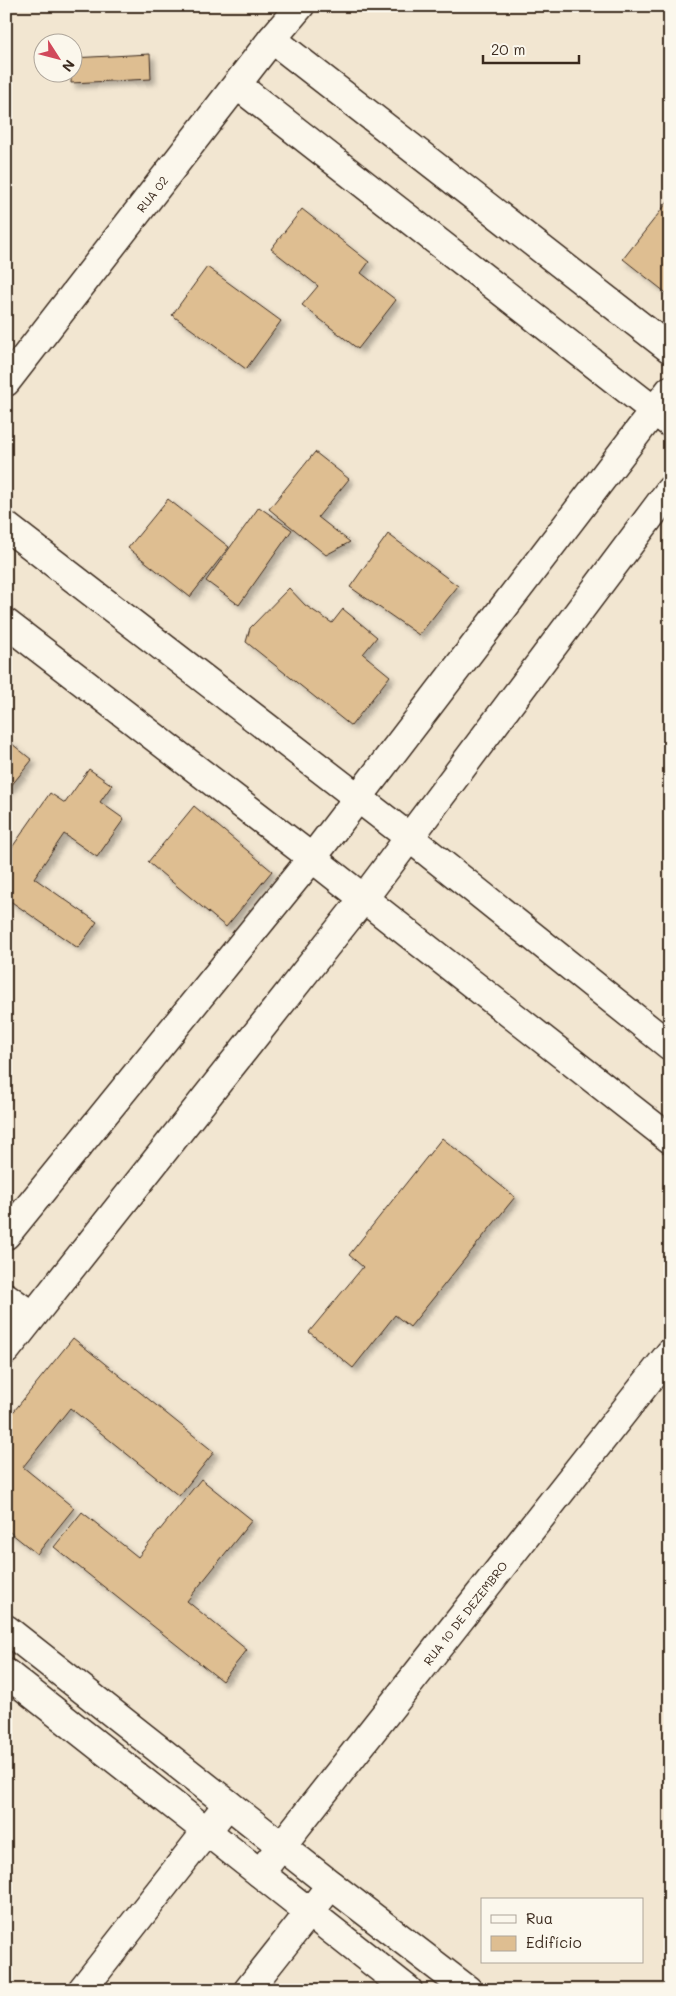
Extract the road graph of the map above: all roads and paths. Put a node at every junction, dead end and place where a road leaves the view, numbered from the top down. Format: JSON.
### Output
{"nodes":[{"id":1,"x":300,"y":6,"type":"edge"},
{"id":2,"x":272,"y":39,"type":"junction"},
{"id":3,"x":236,"y":85,"type":"junction"},
{"id":4,"x":670,"y":350,"type":"edge"},
{"id":5,"x":6,"y":382,"type":"edge"},
{"id":6,"x":664,"y":407,"type":"edge"},
{"id":7,"x":670,"y":490,"type":"edge"},
{"id":8,"x":6,"y":526,"type":"edge"},
{"id":9,"x":6,"y":623,"type":"edge"},
{"id":10,"x":358,"y":799,"type":"junction"},
{"id":11,"x":410,"y":838,"type":"junction"},
{"id":12,"x":312,"y":858,"type":"junction"},
{"id":13,"x":364,"y":898,"type":"junction"},
{"id":14,"x":670,"y":1046,"type":"edge"},
{"id":15,"x":670,"y":1138,"type":"edge"},
{"id":16,"x":6,"y":1235,"type":"edge"},
{"id":17,"x":6,"y":1296,"type":"edge"},
{"id":18,"x":32,"y":1316,"type":"junction"},
{"id":19,"x":6,"y":1350,"type":"edge"},
{"id":20,"x":670,"y":1353,"type":"edge"},
{"id":21,"x":6,"y":1629,"type":"edge"},
{"id":22,"x":6,"y":1674,"type":"edge"},
{"id":23,"x":228,"y":1804,"type":"junction"},
{"id":24,"x":206,"y":1831,"type":"junction"},
{"id":25,"x":282,"y":1846,"type":"junction"},
{"id":26,"x":260,"y":1873,"type":"junction"},
{"id":27,"x":331,"y":1885,"type":"junction"},
{"id":28,"x":309,"y":1912,"type":"junction"},
{"id":29,"x":82,"y":1990,"type":"edge"},
{"id":30,"x":248,"y":1990,"type":"edge"},
{"id":31,"x":408,"y":1990,"type":"edge"},
{"id":32,"x":468,"y":1990,"type":"edge"}],
"edges":[{"from":1,"to":2,"type":"street","name":"RUA 02"},
{"from":2,"to":3,"type":"street","name":"RUA 02"},
{"from":2,"to":4,"type":"street"},
{"from":3,"to":5,"type":"street","name":"RUA 02"},
{"from":3,"to":6,"type":"street"},
{"from":6,"to":10,"type":"street"},
{"from":7,"to":11,"type":"street"},
{"from":8,"to":10,"type":"street"},
{"from":9,"to":12,"type":"street"},
{"from":10,"to":11,"type":"street"},
{"from":10,"to":12,"type":"street"},
{"from":11,"to":13,"type":"street"},
{"from":11,"to":14,"type":"street"},
{"from":12,"to":13,"type":"street"},
{"from":12,"to":16,"type":"street"},
{"from":13,"to":15,"type":"street"},
{"from":13,"to":18,"type":"street"},
{"from":17,"to":18,"type":"street"},
{"from":18,"to":19,"type":"street"},
{"from":20,"to":25,"type":"street","name":"RUA 10 DE DEZEMBRO"},
{"from":21,"to":23,"type":"street"},
{"from":22,"to":24,"type":"street"},
{"from":23,"to":24,"type":"street"},
{"from":23,"to":25,"type":"street"},
{"from":24,"to":26,"type":"street"},
{"from":24,"to":29,"type":"street"},
{"from":25,"to":26,"type":"street","name":"RUA 10 DE DEZEMBRO"},
{"from":25,"to":27,"type":"street"},
{"from":26,"to":28,"type":"street"},
{"from":27,"to":28,"type":"street"},
{"from":27,"to":32,"type":"street"},
{"from":28,"to":30,"type":"street"},
{"from":28,"to":31,"type":"street"}]}
